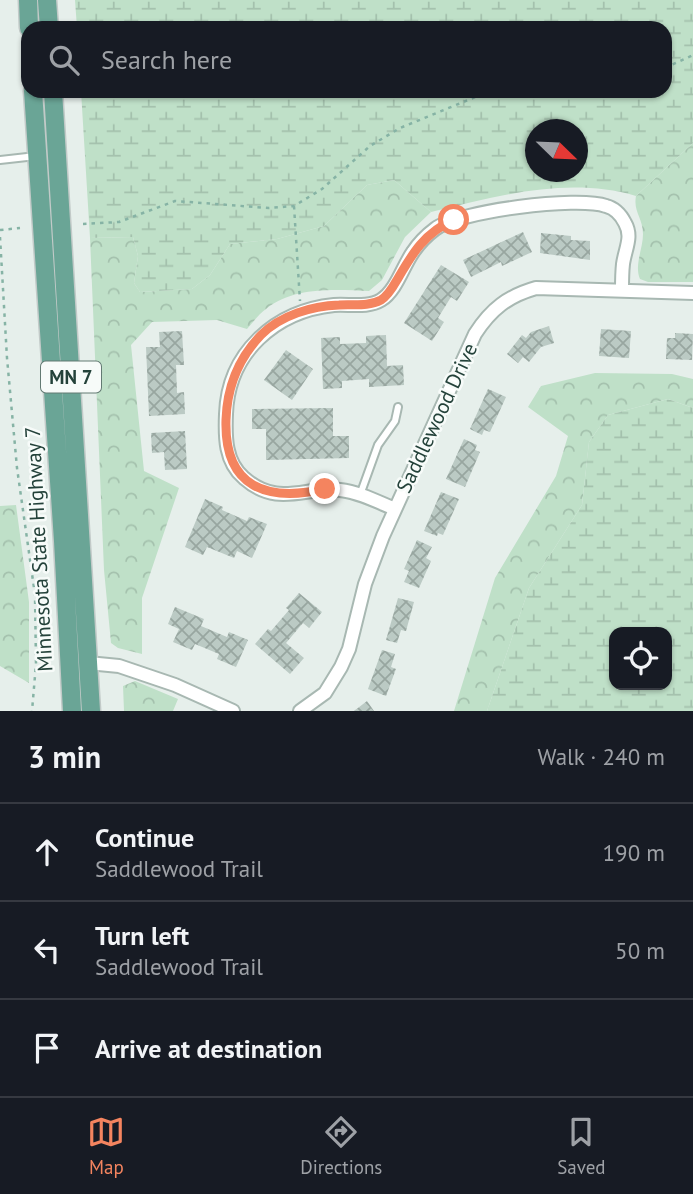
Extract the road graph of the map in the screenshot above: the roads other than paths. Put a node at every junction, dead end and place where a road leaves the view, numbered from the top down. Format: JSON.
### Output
{"nodes":[{"id":1,"x":28,"y":0,"type":"edge"},
{"id":2,"x":47,"y":0,"type":"edge"},
{"id":3,"x":29,"y":21,"type":"edge"},
{"id":4,"x":48,"y":21,"type":"edge"},
{"id":5,"x":34,"y":98,"type":"edge"},
{"id":6,"x":53,"y":98,"type":"edge"},
{"id":7,"x":38,"y":156,"type":"junction"},
{"id":8,"x":0,"y":160,"type":"edge"},
{"id":9,"x":622,"y":290,"type":"junction"},
{"id":10,"x":693,"y":293,"type":"edge"},
{"id":11,"x":398,"y":407,"type":"dead end"},
{"id":12,"x":360,"y":495,"type":"junction"},
{"id":13,"x":395,"y":509,"type":"junction"},
{"id":14,"x":88,"y":663,"type":"junction"},
{"id":15,"x":72,"y":711,"type":"edge"},
{"id":16,"x":91,"y":711,"type":"edge"},
{"id":17,"x":233,"y":711,"type":"edge"},
{"id":18,"x":300,"y":711,"type":"edge"}],
"edges":[{"from":1,"to":3,"type":"main road"},
{"from":2,"to":4,"type":"main road"},
{"from":5,"to":7,"type":"main road","name":"Minnesota State Highway 7","number":"MN 7"},
{"from":6,"to":14,"type":"main road","name":"Minnesota State Highway 7","number":"MN 7"},
{"from":7,"to":8,"type":"lane"},
{"from":7,"to":15,"type":"main road","name":"Minnesota State Highway 7","number":"MN 7"},
{"from":9,"to":10,"type":"street","name":"Saddlewood Drive"},
{"from":9,"to":12,"type":"street"},
{"from":9,"to":13,"type":"street","name":"Saddlewood Drive"},
{"from":11,"to":12,"type":"lane"},
{"from":12,"to":13,"type":"street"},
{"from":13,"to":18,"type":"street","name":"Saddlewood Drive"},
{"from":14,"to":16,"type":"main road","name":"Minnesota State Highway 7","number":"MN 7"},
{"from":14,"to":17,"type":"street"}]}
